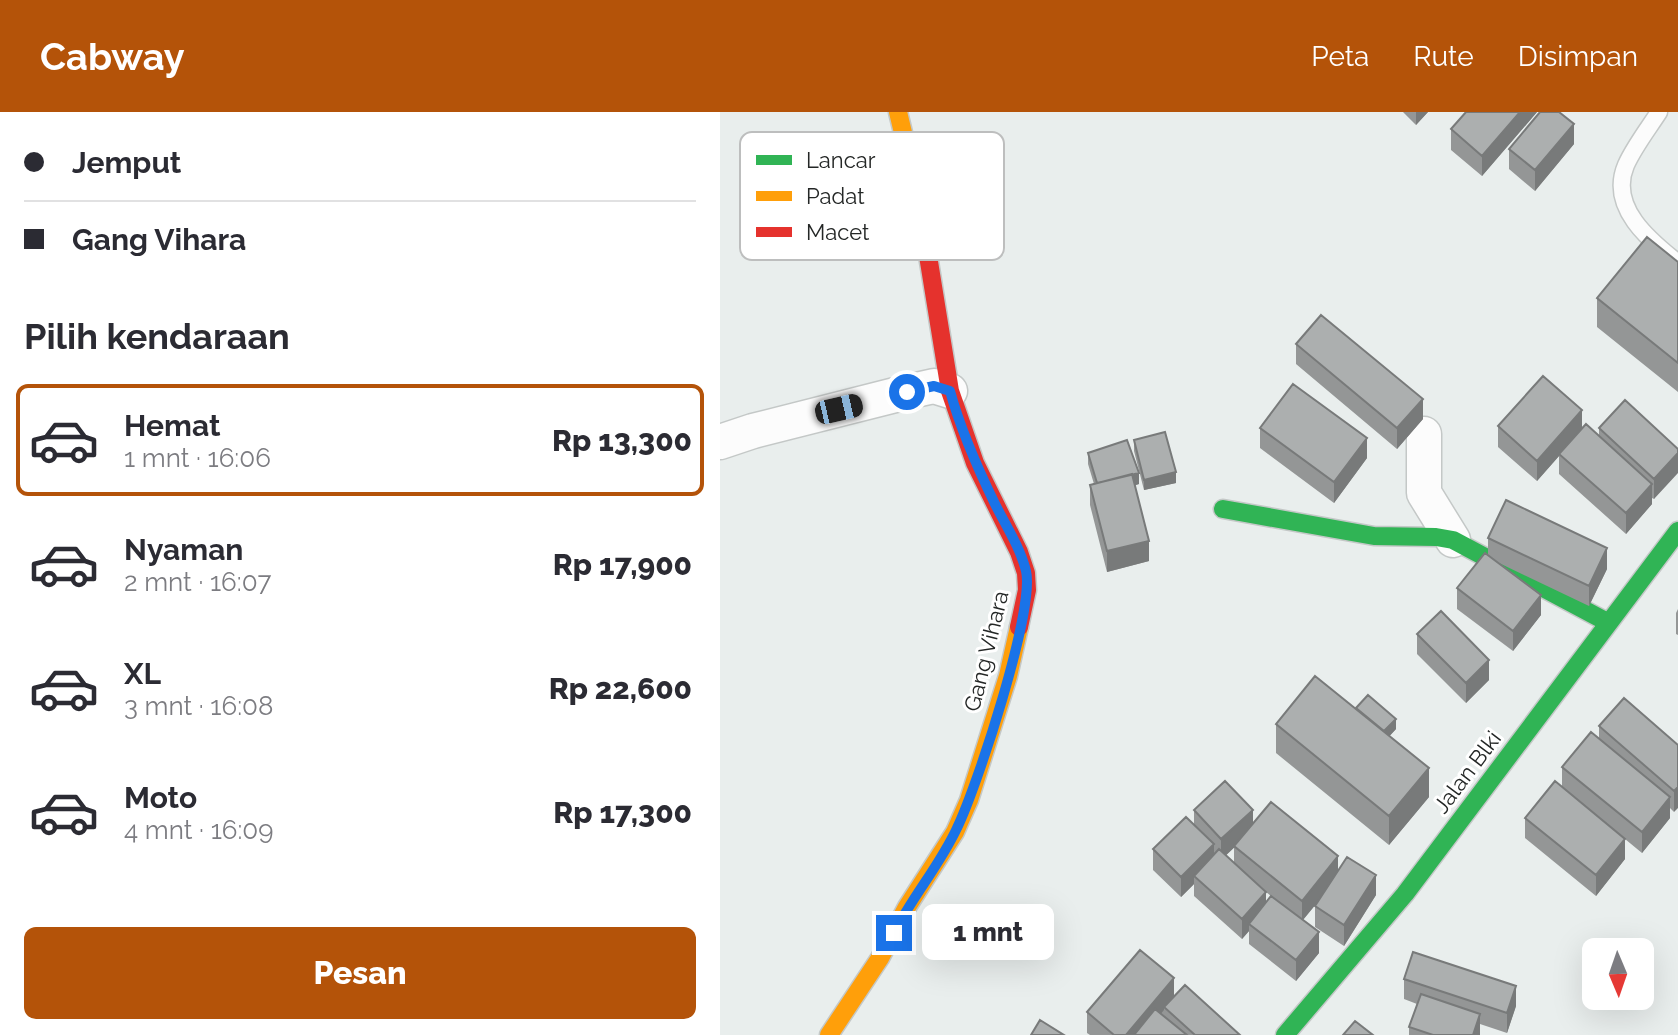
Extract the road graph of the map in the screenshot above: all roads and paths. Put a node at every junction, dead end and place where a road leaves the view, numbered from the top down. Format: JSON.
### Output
{"nodes":[{"id":1,"x":898,"y":112,"type":"edge"},
{"id":2,"x":1659,"y":112,"type":"edge"},
{"id":3,"x":903,"y":132,"type":"edge"},
{"id":4,"x":928,"y":260,"type":"edge"},
{"id":5,"x":1678,"y":263,"type":"edge"},
{"id":6,"x":950,"y":391,"type":"junction"},
{"id":7,"x":1424,"y":434,"type":"dead end"},
{"id":8,"x":720,"y":442,"type":"edge"},
{"id":9,"x":1223,"y":509,"type":"dead end"},
{"id":10,"x":1678,"y":531,"type":"edge"},
{"id":11,"x":1453,"y":540,"type":"junction"},
{"id":12,"x":1609,"y":623,"type":"junction"},
{"id":13,"x":829,"y":1035,"type":"edge"},
{"id":14,"x":1285,"y":1035,"type":"edge"}],
"edges":[{"from":1,"to":3,"type":"street","name":"Gang Vihara"},
{"from":2,"to":5,"type":"lane"},
{"from":4,"to":6,"type":"street","name":"Gang Vihara"},
{"from":6,"to":8,"type":"street"},
{"from":6,"to":13,"type":"street","name":"Gang Vihara"},
{"from":7,"to":11,"type":"street"},
{"from":9,"to":11,"type":"street"},
{"from":10,"to":12,"type":"street","name":"Jalan Blki"},
{"from":11,"to":12,"type":"street"},
{"from":12,"to":14,"type":"street","name":"Jalan Blki"}]}
